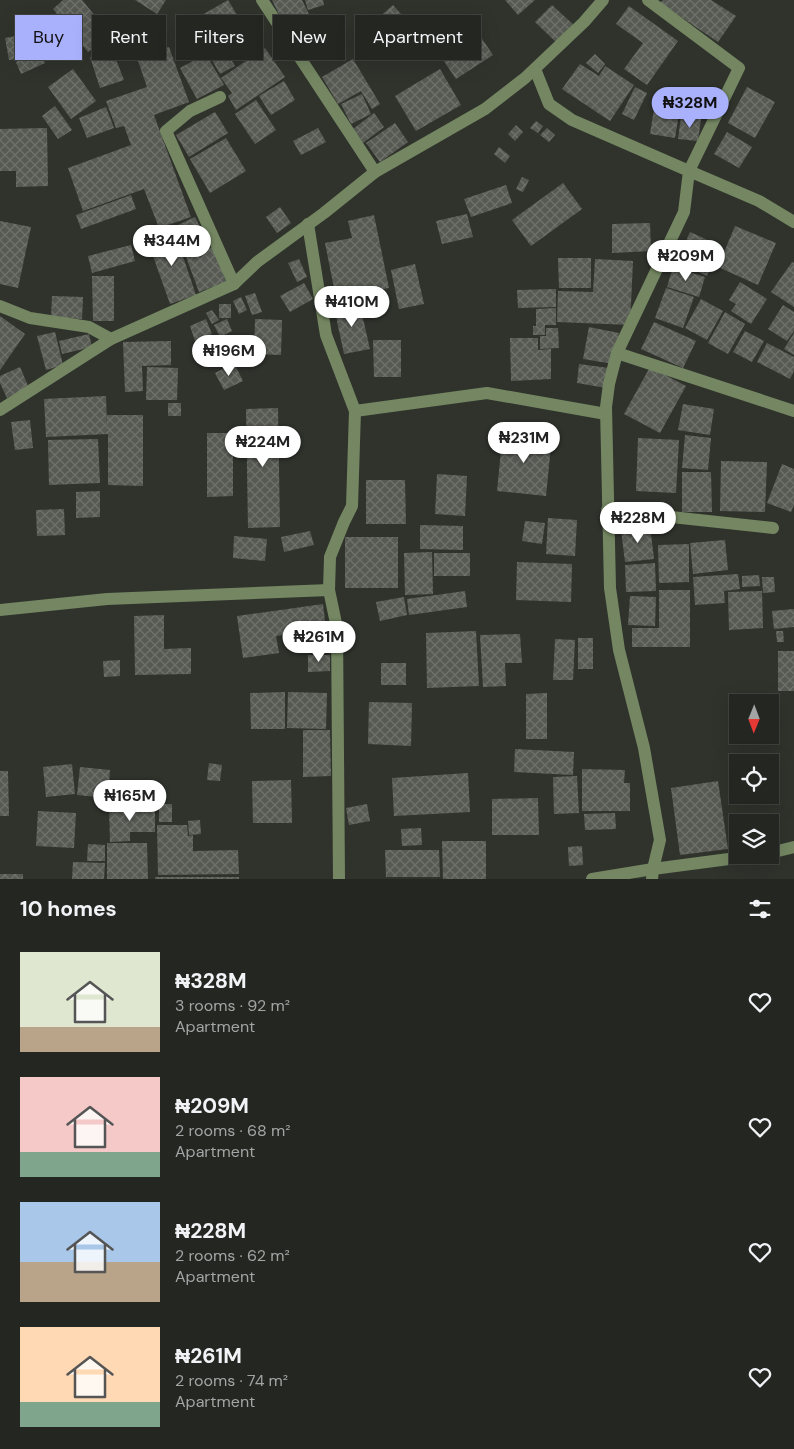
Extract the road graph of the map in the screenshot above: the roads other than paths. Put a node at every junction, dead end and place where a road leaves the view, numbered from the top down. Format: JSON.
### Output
{"nodes":[{"id":1,"x":262,"y":0,"type":"edge"},
{"id":2,"x":603,"y":0,"type":"edge"},
{"id":3,"x":648,"y":0,"type":"edge"},
{"id":4,"x":535,"y":69,"type":"junction"},
{"id":5,"x":220,"y":97,"type":"dead end"},
{"id":6,"x":689,"y":171,"type":"junction"},
{"id":7,"x":374,"y":172,"type":"junction"},
{"id":8,"x":794,"y":222,"type":"edge"},
{"id":9,"x":308,"y":224,"type":"junction"},
{"id":10,"x":234,"y":284,"type":"junction"},
{"id":11,"x":0,"y":306,"type":"edge"},
{"id":12,"x":112,"y":339,"type":"junction"},
{"id":13,"x":617,"y":353,"type":"junction"},
{"id":14,"x":0,"y":410,"type":"edge"},
{"id":15,"x":355,"y":411,"type":"junction"},
{"id":16,"x":794,"y":411,"type":"edge"},
{"id":17,"x":606,"y":414,"type":"junction"},
{"id":18,"x":608,"y":510,"type":"junction"},
{"id":19,"x":773,"y":528,"type":"dead end"},
{"id":20,"x":330,"y":590,"type":"junction"},
{"id":21,"x":0,"y":610,"type":"edge"},
{"id":22,"x":794,"y":847,"type":"edge"},
{"id":23,"x":779,"y":851,"type":"edge"},
{"id":24,"x":729,"y":860,"type":"edge"},
{"id":25,"x":653,"y":874,"type":"edge"},
{"id":26,"x":339,"y":879,"type":"edge"},
{"id":27,"x":592,"y":879,"type":"edge"}],
"edges":[{"from":1,"to":7,"type":"street"},
{"from":2,"to":4,"type":"street"},
{"from":3,"to":6,"type":"street"},
{"from":4,"to":6,"type":"street"},
{"from":4,"to":7,"type":"street"},
{"from":5,"to":10,"type":"street"},
{"from":6,"to":8,"type":"street"},
{"from":6,"to":13,"type":"street"},
{"from":7,"to":9,"type":"street"},
{"from":9,"to":10,"type":"street"},
{"from":9,"to":15,"type":"street"},
{"from":10,"to":12,"type":"street"},
{"from":11,"to":12,"type":"street"},
{"from":12,"to":14,"type":"street"},
{"from":13,"to":16,"type":"street"},
{"from":13,"to":17,"type":"street"},
{"from":15,"to":17,"type":"street"},
{"from":15,"to":20,"type":"street"},
{"from":17,"to":18,"type":"street"},
{"from":18,"to":19,"type":"street"},
{"from":18,"to":25,"type":"street"},
{"from":20,"to":21,"type":"street"},
{"from":20,"to":26,"type":"street"},
{"from":22,"to":23,"type":"street"},
{"from":24,"to":25,"type":"street"},
{"from":25,"to":27,"type":"street"}]}
